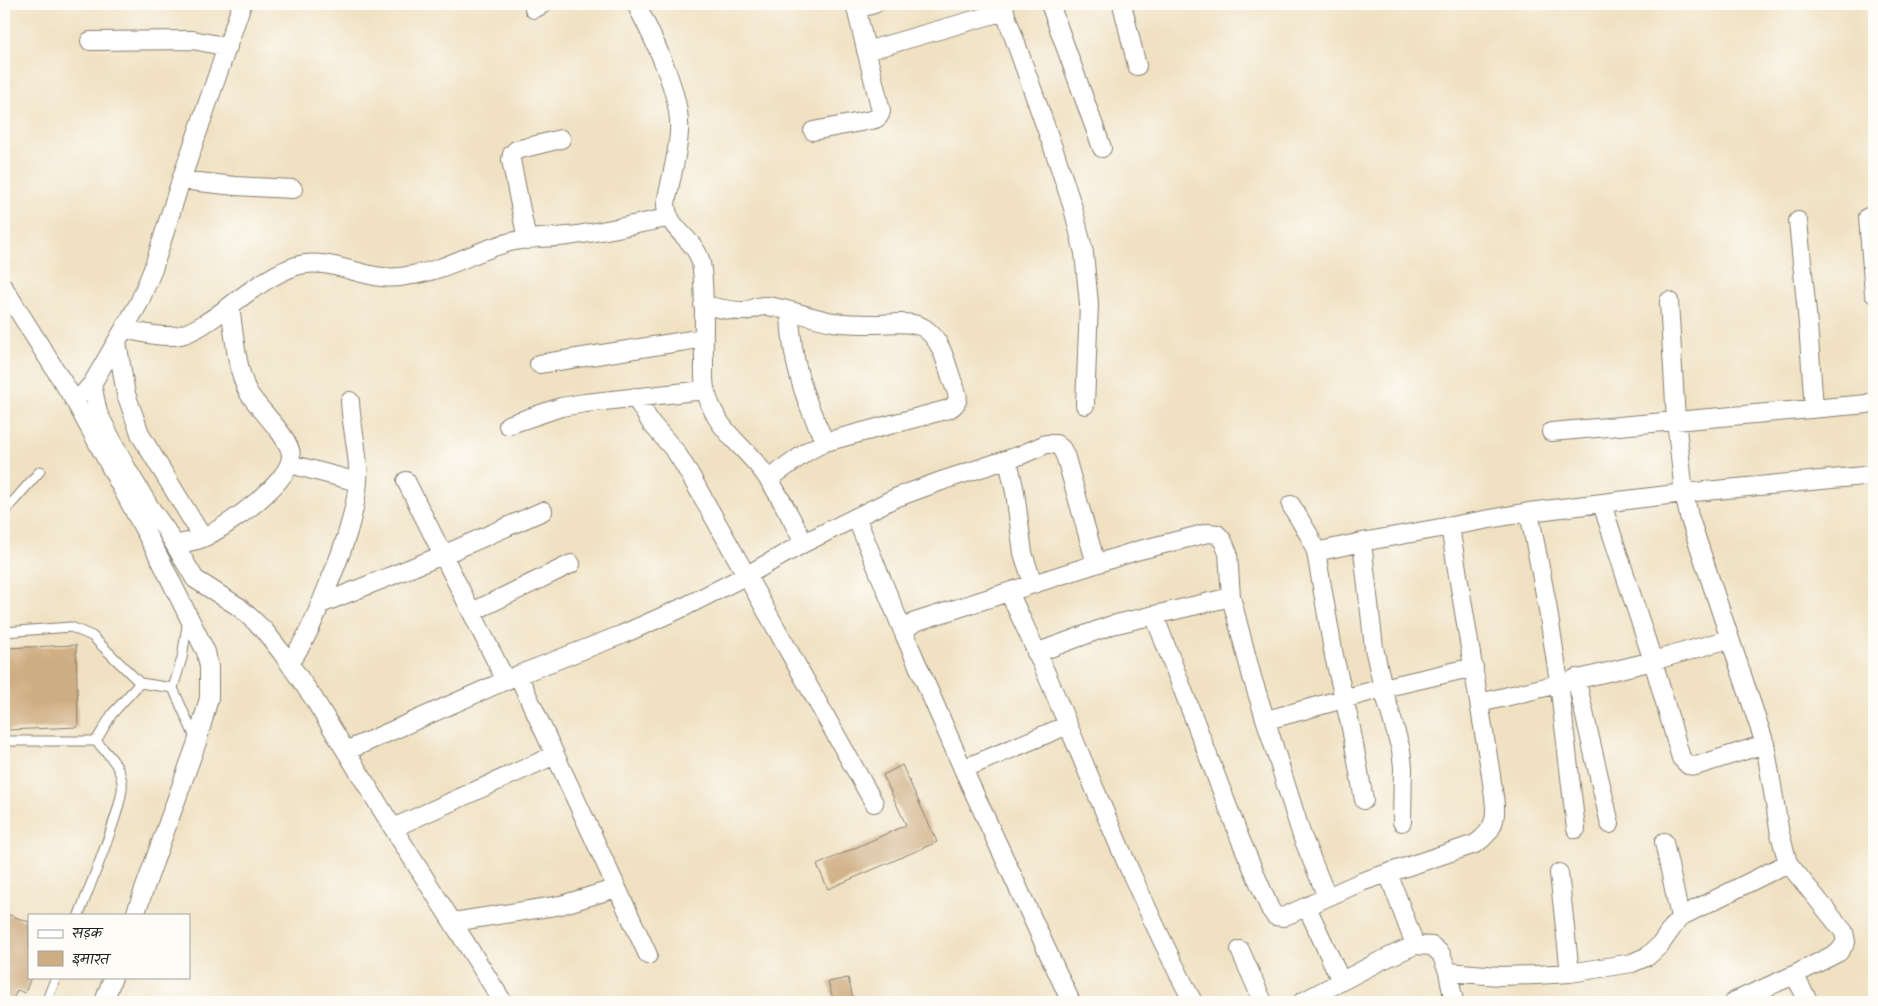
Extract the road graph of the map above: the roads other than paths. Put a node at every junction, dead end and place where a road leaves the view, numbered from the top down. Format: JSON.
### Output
{"nodes":[{"id":1,"x":242,"y":4,"type":"edge"},
{"id":2,"x":636,"y":4,"type":"edge"},
{"id":3,"x":874,"y":4,"type":"edge"},
{"id":4,"x":1050,"y":4,"type":"edge"},
{"id":5,"x":1122,"y":4,"type":"edge"},
{"id":6,"x":856,"y":6,"type":"edge"},
{"id":7,"x":1003,"y":8,"type":"edge"},
{"id":8,"x":90,"y":41,"type":"dead end"},
{"id":9,"x":228,"y":47,"type":"junction"},
{"id":10,"x":866,"y":52,"type":"junction"},
{"id":11,"x":1136,"y":66,"type":"dead end"},
{"id":12,"x":814,"y":131,"type":"dead end"},
{"id":13,"x":561,"y":139,"type":"dead end"},
{"id":14,"x":1102,"y":148,"type":"dead end"},
{"id":15,"x":181,"y":180,"type":"junction"},
{"id":16,"x":293,"y":189,"type":"dead end"},
{"id":17,"x":1868,"y":217,"type":"dead end"},
{"id":18,"x":668,"y":218,"type":"junction"},
{"id":19,"x":1798,"y":221,"type":"dead end"},
{"id":20,"x":527,"y":240,"type":"junction"},
{"id":21,"x":4,"y":288,"type":"edge"},
{"id":22,"x":1874,"y":294,"type":"edge"},
{"id":23,"x":1669,"y":301,"type":"dead end"},
{"id":24,"x":230,"y":306,"type":"junction"},
{"id":25,"x":703,"y":306,"type":"junction"},
{"id":26,"x":790,"y":312,"type":"junction"},
{"id":27,"x":120,"y":336,"type":"junction"},
{"id":28,"x":704,"y":338,"type":"junction"},
{"id":29,"x":538,"y":364,"type":"dead end"},
{"id":30,"x":92,"y":384,"type":"junction"},
{"id":31,"x":705,"y":390,"type":"junction"},
{"id":32,"x":635,"y":397,"type":"junction"},
{"id":33,"x":350,"y":401,"type":"dead end"},
{"id":34,"x":1874,"y":401,"type":"edge"},
{"id":35,"x":76,"y":403,"type":"junction"},
{"id":36,"x":1085,"y":405,"type":"dead end"},
{"id":37,"x":1814,"y":409,"type":"junction"},
{"id":38,"x":1676,"y":420,"type":"junction"},
{"id":39,"x":508,"y":425,"type":"dead end"},
{"id":40,"x":1551,"y":432,"type":"dead end"},
{"id":41,"x":825,"y":442,"type":"junction"},
{"id":42,"x":1008,"y":460,"type":"junction"},
{"id":43,"x":290,"y":464,"type":"junction"},
{"id":44,"x":40,"y":471,"type":"dead end"},
{"id":45,"x":1874,"y":475,"type":"edge"},
{"id":46,"x":769,"y":479,"type":"junction"},
{"id":47,"x":406,"y":481,"type":"dead end"},
{"id":48,"x":358,"y":482,"type":"junction"},
{"id":49,"x":1684,"y":493,"type":"junction"},
{"id":50,"x":1602,"y":504,"type":"junction"},
{"id":51,"x":1291,"y":505,"type":"dead end"},
{"id":52,"x":543,"y":511,"type":"dead end"},
{"id":53,"x":4,"y":512,"type":"edge"},
{"id":54,"x":1529,"y":512,"type":"junction"},
{"id":55,"x":856,"y":517,"type":"junction"},
{"id":56,"x":1450,"y":527,"type":"junction"},
{"id":57,"x":203,"y":538,"type":"junction"},
{"id":58,"x":804,"y":542,"type":"junction"},
{"id":59,"x":1362,"y":542,"type":"junction"},
{"id":60,"x":175,"y":545,"type":"junction"},
{"id":61,"x":1316,"y":552,"type":"junction"},
{"id":62,"x":444,"y":555,"type":"junction"},
{"id":63,"x":572,"y":564,"type":"dead end"},
{"id":64,"x":1096,"y":564,"type":"junction"},
{"id":65,"x":746,"y":575,"type":"junction"},
{"id":66,"x":1033,"y":584,"type":"junction"},
{"id":67,"x":1009,"y":592,"type":"junction"},
{"id":68,"x":1231,"y":597,"type":"junction"},
{"id":69,"x":321,"y":604,"type":"junction"},
{"id":70,"x":472,"y":612,"type":"junction"},
{"id":71,"x":188,"y":614,"type":"junction"},
{"id":72,"x":1154,"y":615,"type":"junction"},
{"id":73,"x":4,"y":632,"type":"edge"},
{"id":74,"x":905,"y":636,"type":"junction"},
{"id":75,"x":1729,"y":639,"type":"junction"},
{"id":76,"x":1036,"y":653,"type":"junction"},
{"id":77,"x":1652,"y":661,"type":"junction"},
{"id":78,"x":289,"y":663,"type":"junction"},
{"id":79,"x":1474,"y":667,"type":"junction"},
{"id":80,"x":512,"y":678,"type":"junction"},
{"id":81,"x":1567,"y":680,"type":"junction"},
{"id":82,"x":140,"y":683,"type":"junction"},
{"id":83,"x":173,"y":688,"type":"junction"},
{"id":84,"x":1383,"y":688,"type":"junction"},
{"id":85,"x":1343,"y":699,"type":"junction"},
{"id":86,"x":1480,"y":702,"type":"junction"},
{"id":87,"x":1267,"y":720,"type":"junction"},
{"id":88,"x":1068,"y":725,"type":"junction"},
{"id":89,"x":4,"y":741,"type":"edge"},
{"id":90,"x":96,"y":741,"type":"junction"},
{"id":91,"x":197,"y":742,"type":"junction"},
{"id":92,"x":1765,"y":744,"type":"junction"},
{"id":93,"x":346,"y":751,"type":"junction"},
{"id":94,"x":556,"y":755,"type":"junction"},
{"id":95,"x":963,"y":769,"type":"junction"},
{"id":96,"x":1364,"y":800,"type":"dead end"},
{"id":97,"x":874,"y":803,"type":"dead end"},
{"id":98,"x":1402,"y":822,"type":"dead end"},
{"id":99,"x":1610,"y":824,"type":"dead end"},
{"id":100,"x":393,"y":828,"type":"junction"},
{"id":101,"x":1576,"y":829,"type":"dead end"},
{"id":102,"x":1664,"y":842,"type":"dead end"},
{"id":103,"x":1788,"y":863,"type":"junction"},
{"id":104,"x":1388,"y":873,"type":"junction"},
{"id":105,"x":1559,"y":873,"type":"dead end"},
{"id":106,"x":617,"y":888,"type":"junction"},
{"id":107,"x":1327,"y":897,"type":"junction"},
{"id":108,"x":1307,"y":907,"type":"junction"},
{"id":109,"x":79,"y":914,"type":"edge"},
{"id":110,"x":136,"y":914,"type":"edge"},
{"id":111,"x":1680,"y":917,"type":"junction"},
{"id":112,"x":453,"y":922,"type":"junction"},
{"id":113,"x":1415,"y":945,"type":"junction"},
{"id":114,"x":1240,"y":950,"type":"dead end"},
{"id":115,"x":648,"y":955,"type":"dead end"},
{"id":116,"x":1448,"y":972,"type":"junction"},
{"id":117,"x":1570,"y":973,"type":"junction"},
{"id":118,"x":1794,"y":975,"type":"junction"},
{"id":119,"x":56,"y":978,"type":"edge"},
{"id":120,"x":113,"y":978,"type":"edge"},
{"id":121,"x":1341,"y":981,"type":"junction"},
{"id":122,"x":46,"y":1002,"type":"edge"},
{"id":123,"x":104,"y":1002,"type":"edge"},
{"id":124,"x":503,"y":1002,"type":"edge"},
{"id":125,"x":1071,"y":1002,"type":"edge"},
{"id":126,"x":1193,"y":1002,"type":"edge"},
{"id":127,"x":1263,"y":1002,"type":"edge"},
{"id":128,"x":1302,"y":1002,"type":"edge"},
{"id":129,"x":1454,"y":1002,"type":"edge"},
{"id":130,"x":1733,"y":1002,"type":"edge"},
{"id":131,"x":1809,"y":1002,"type":"edge"}],
"edges":[{"from":1,"to":9,"type":"street"},
{"from":2,"to":18,"type":"street"},
{"from":3,"to":6,"type":"street"},
{"from":4,"to":14,"type":"street"},
{"from":5,"to":11,"type":"street"},
{"from":6,"to":10,"type":"street"},
{"from":7,"to":10,"type":"street"},
{"from":7,"to":36,"type":"street"},
{"from":8,"to":9,"type":"street"},
{"from":9,"to":15,"type":"street"},
{"from":10,"to":12,"type":"street"},
{"from":13,"to":20,"type":"street"},
{"from":15,"to":16,"type":"street"},
{"from":15,"to":27,"type":"street"},
{"from":17,"to":22,"type":"street"},
{"from":18,"to":20,"type":"street"},
{"from":18,"to":25,"type":"street"},
{"from":19,"to":37,"type":"street"},
{"from":20,"to":24,"type":"street"},
{"from":21,"to":35,"type":"street"},
{"from":23,"to":38,"type":"street"},
{"from":24,"to":27,"type":"street"},
{"from":24,"to":43,"type":"street"},
{"from":25,"to":26,"type":"street"},
{"from":25,"to":28,"type":"street"},
{"from":26,"to":41,"type":"street"},
{"from":26,"to":41,"type":"street"},
{"from":27,"to":30,"type":"street"},
{"from":27,"to":57,"type":"street"},
{"from":28,"to":29,"type":"street"},
{"from":28,"to":31,"type":"street"},
{"from":30,"to":35,"type":"street"},
{"from":30,"to":60,"type":"street"},
{"from":31,"to":32,"type":"street"},
{"from":31,"to":46,"type":"street"},
{"from":32,"to":39,"type":"street"},
{"from":32,"to":65,"type":"street"},
{"from":33,"to":48,"type":"street"},
{"from":34,"to":37,"type":"street"},
{"from":35,"to":71,"type":"street"},
{"from":37,"to":38,"type":"street"},
{"from":38,"to":40,"type":"street"},
{"from":38,"to":49,"type":"street"},
{"from":41,"to":46,"type":"street"},
{"from":42,"to":55,"type":"street"},
{"from":42,"to":64,"type":"street"},
{"from":42,"to":66,"type":"street"},
{"from":43,"to":48,"type":"street"},
{"from":43,"to":57,"type":"street"},
{"from":44,"to":53,"type":"lane"},
{"from":45,"to":49,"type":"street"},
{"from":46,"to":58,"type":"street"},
{"from":47,"to":62,"type":"street"},
{"from":48,"to":69,"type":"street"},
{"from":49,"to":50,"type":"street"},
{"from":49,"to":75,"type":"street"},
{"from":50,"to":54,"type":"street"},
{"from":50,"to":77,"type":"street"},
{"from":51,"to":61,"type":"street"},
{"from":52,"to":62,"type":"street"},
{"from":54,"to":56,"type":"street"},
{"from":54,"to":81,"type":"street"},
{"from":55,"to":58,"type":"street"},
{"from":55,"to":74,"type":"street"},
{"from":56,"to":59,"type":"street"},
{"from":56,"to":79,"type":"street"},
{"from":57,"to":60,"type":"street"},
{"from":58,"to":65,"type":"street"},
{"from":59,"to":61,"type":"street"},
{"from":59,"to":84,"type":"street"},
{"from":60,"to":78,"type":"street"},
{"from":61,"to":85,"type":"street"},
{"from":62,"to":69,"type":"street"},
{"from":62,"to":70,"type":"street"},
{"from":63,"to":70,"type":"street"},
{"from":64,"to":66,"type":"street"},
{"from":64,"to":68,"type":"street"},
{"from":65,"to":80,"type":"street"},
{"from":65,"to":97,"type":"street"},
{"from":66,"to":67,"type":"street"},
{"from":67,"to":74,"type":"street"},
{"from":67,"to":76,"type":"street"},
{"from":68,"to":72,"type":"street"},
{"from":68,"to":87,"type":"street"},
{"from":69,"to":78,"type":"street"},
{"from":70,"to":80,"type":"street"},
{"from":71,"to":83,"type":"lane"},
{"from":71,"to":91,"type":"street"},
{"from":72,"to":76,"type":"street"},
{"from":72,"to":108,"type":"street"},
{"from":73,"to":82,"type":"lane"},
{"from":74,"to":95,"type":"street"},
{"from":75,"to":77,"type":"street"},
{"from":75,"to":92,"type":"street"},
{"from":76,"to":88,"type":"street"},
{"from":77,"to":81,"type":"street"},
{"from":77,"to":92,"type":"street"},
{"from":78,"to":93,"type":"street"},
{"from":79,"to":84,"type":"street"},
{"from":79,"to":86,"type":"street"},
{"from":80,"to":93,"type":"street"},
{"from":80,"to":94,"type":"street"},
{"from":81,"to":86,"type":"street"},
{"from":81,"to":99,"type":"street"},
{"from":81,"to":101,"type":"street"},
{"from":82,"to":83,"type":"lane"},
{"from":82,"to":90,"type":"lane"},
{"from":83,"to":91,"type":"lane"},
{"from":84,"to":85,"type":"street"},
{"from":84,"to":98,"type":"street"},
{"from":85,"to":87,"type":"street"},
{"from":85,"to":96,"type":"street"},
{"from":86,"to":104,"type":"street"},
{"from":87,"to":107,"type":"street"},
{"from":88,"to":95,"type":"street"},
{"from":88,"to":126,"type":"street"},
{"from":89,"to":90,"type":"lane"},
{"from":90,"to":109,"type":"lane"},
{"from":91,"to":110,"type":"street"},
{"from":92,"to":103,"type":"street"},
{"from":93,"to":100,"type":"street"},
{"from":94,"to":100,"type":"street"},
{"from":94,"to":106,"type":"street"},
{"from":95,"to":125,"type":"street"},
{"from":100,"to":112,"type":"street"},
{"from":102,"to":111,"type":"street"},
{"from":103,"to":111,"type":"street"},
{"from":103,"to":118,"type":"street"},
{"from":104,"to":107,"type":"street"},
{"from":104,"to":113,"type":"street"},
{"from":105,"to":117,"type":"street"},
{"from":106,"to":112,"type":"street"},
{"from":106,"to":115,"type":"street"},
{"from":107,"to":108,"type":"street"},
{"from":108,"to":121,"type":"street"},
{"from":111,"to":117,"type":"street"},
{"from":112,"to":124,"type":"street"},
{"from":113,"to":116,"type":"street"},
{"from":113,"to":121,"type":"street"},
{"from":114,"to":127,"type":"street"},
{"from":116,"to":117,"type":"street"},
{"from":116,"to":129,"type":"street"},
{"from":118,"to":130,"type":"street"},
{"from":118,"to":131,"type":"street"},
{"from":119,"to":122,"type":"lane"},
{"from":120,"to":123,"type":"street"},
{"from":121,"to":128,"type":"street"}]}
